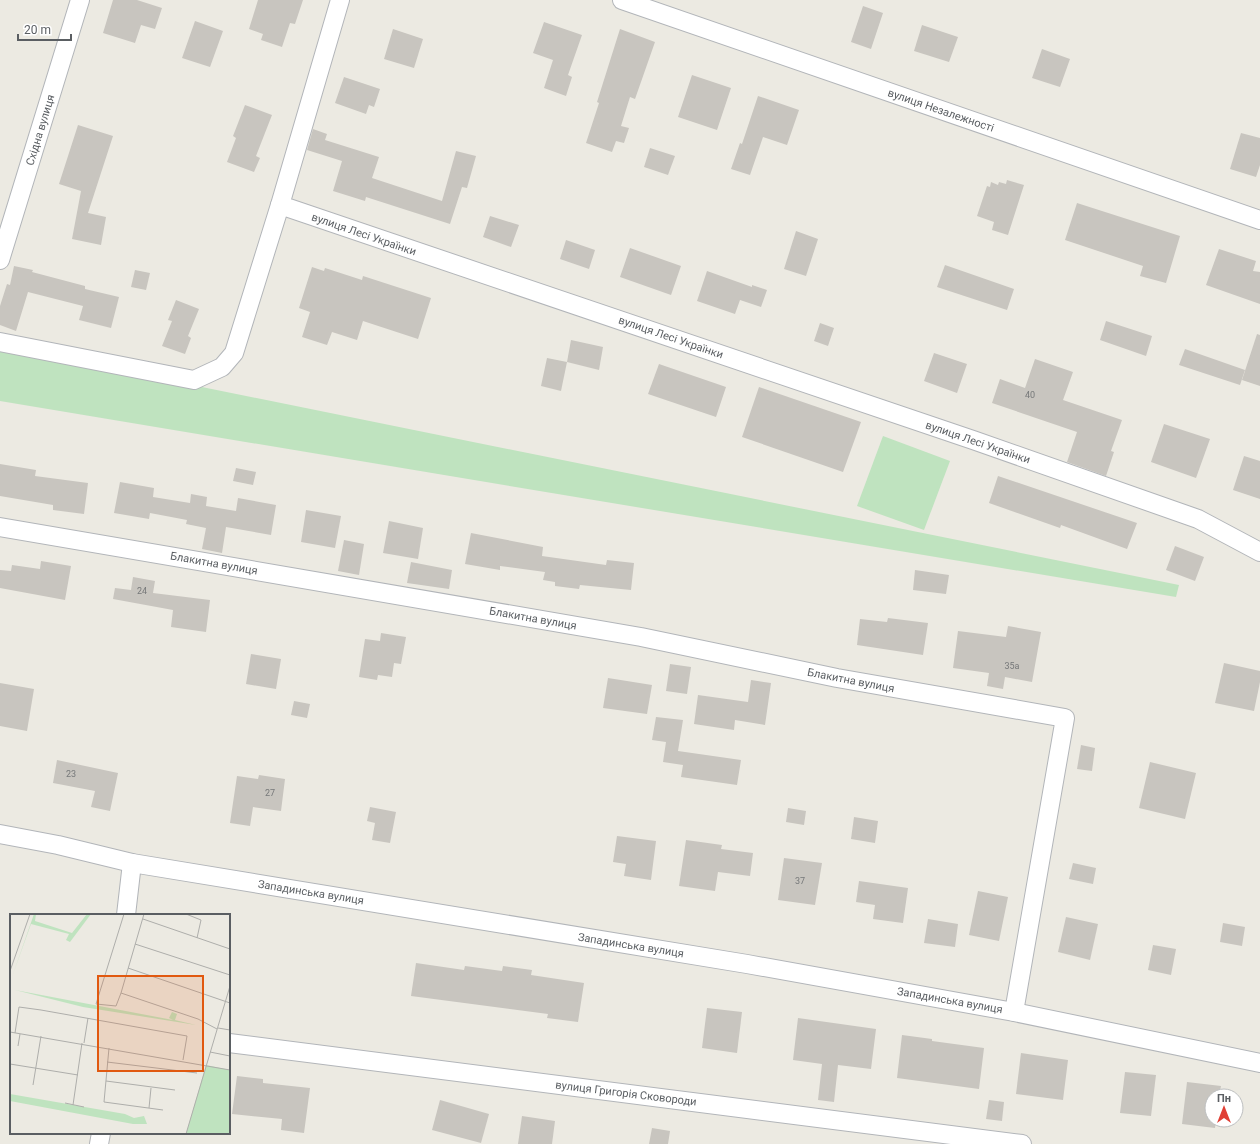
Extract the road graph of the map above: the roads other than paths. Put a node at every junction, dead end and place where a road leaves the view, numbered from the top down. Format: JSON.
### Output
{"nodes":[{"id":1,"x":80,"y":0,"type":"edge"},
{"id":2,"x":340,"y":0,"type":"edge"},
{"id":3,"x":622,"y":0,"type":"edge"},
{"id":4,"x":280,"y":205,"type":"junction"},
{"id":5,"x":1260,"y":220,"type":"edge"},
{"id":6,"x":0,"y":260,"type":"edge"},
{"id":7,"x":0,"y":342,"type":"edge"},
{"id":8,"x":0,"y":526,"type":"edge"},
{"id":9,"x":1260,"y":552,"type":"edge"},
{"id":10,"x":0,"y":834,"type":"edge"},
{"id":11,"x":132,"y":863,"type":"junction"},
{"id":12,"x":126,"y":914,"type":"edge"},
{"id":13,"x":1014,"y":1012,"type":"junction"},
{"id":14,"x":230,"y":1043,"type":"edge"},
{"id":15,"x":1260,"y":1063,"type":"edge"},
{"id":16,"x":100,"y":1134,"type":"edge"},
{"id":17,"x":99,"y":1144,"type":"edge"},
{"id":18,"x":1022,"y":1144,"type":"edge"}],
"edges":[{"from":1,"to":6,"type":"street","name":"Східна вулиця"},
{"from":2,"to":4,"type":"street"},
{"from":3,"to":5,"type":"street","name":"вулиця Незалежності"},
{"from":4,"to":7,"type":"street"},
{"from":4,"to":9,"type":"street","name":"вулиця Лесі Українки"},
{"from":8,"to":13,"type":"street","name":"Блакитна вулиця"},
{"from":10,"to":11,"type":"street","name":"Западинська вулиця"},
{"from":11,"to":12,"type":"street"},
{"from":11,"to":13,"type":"street","name":"Западинська вулиця"},
{"from":13,"to":15,"type":"street","name":"Западинська вулиця"},
{"from":14,"to":18,"type":"street","name":"вулиця Григорія Сковороди"},
{"from":16,"to":17,"type":"street"}]}
